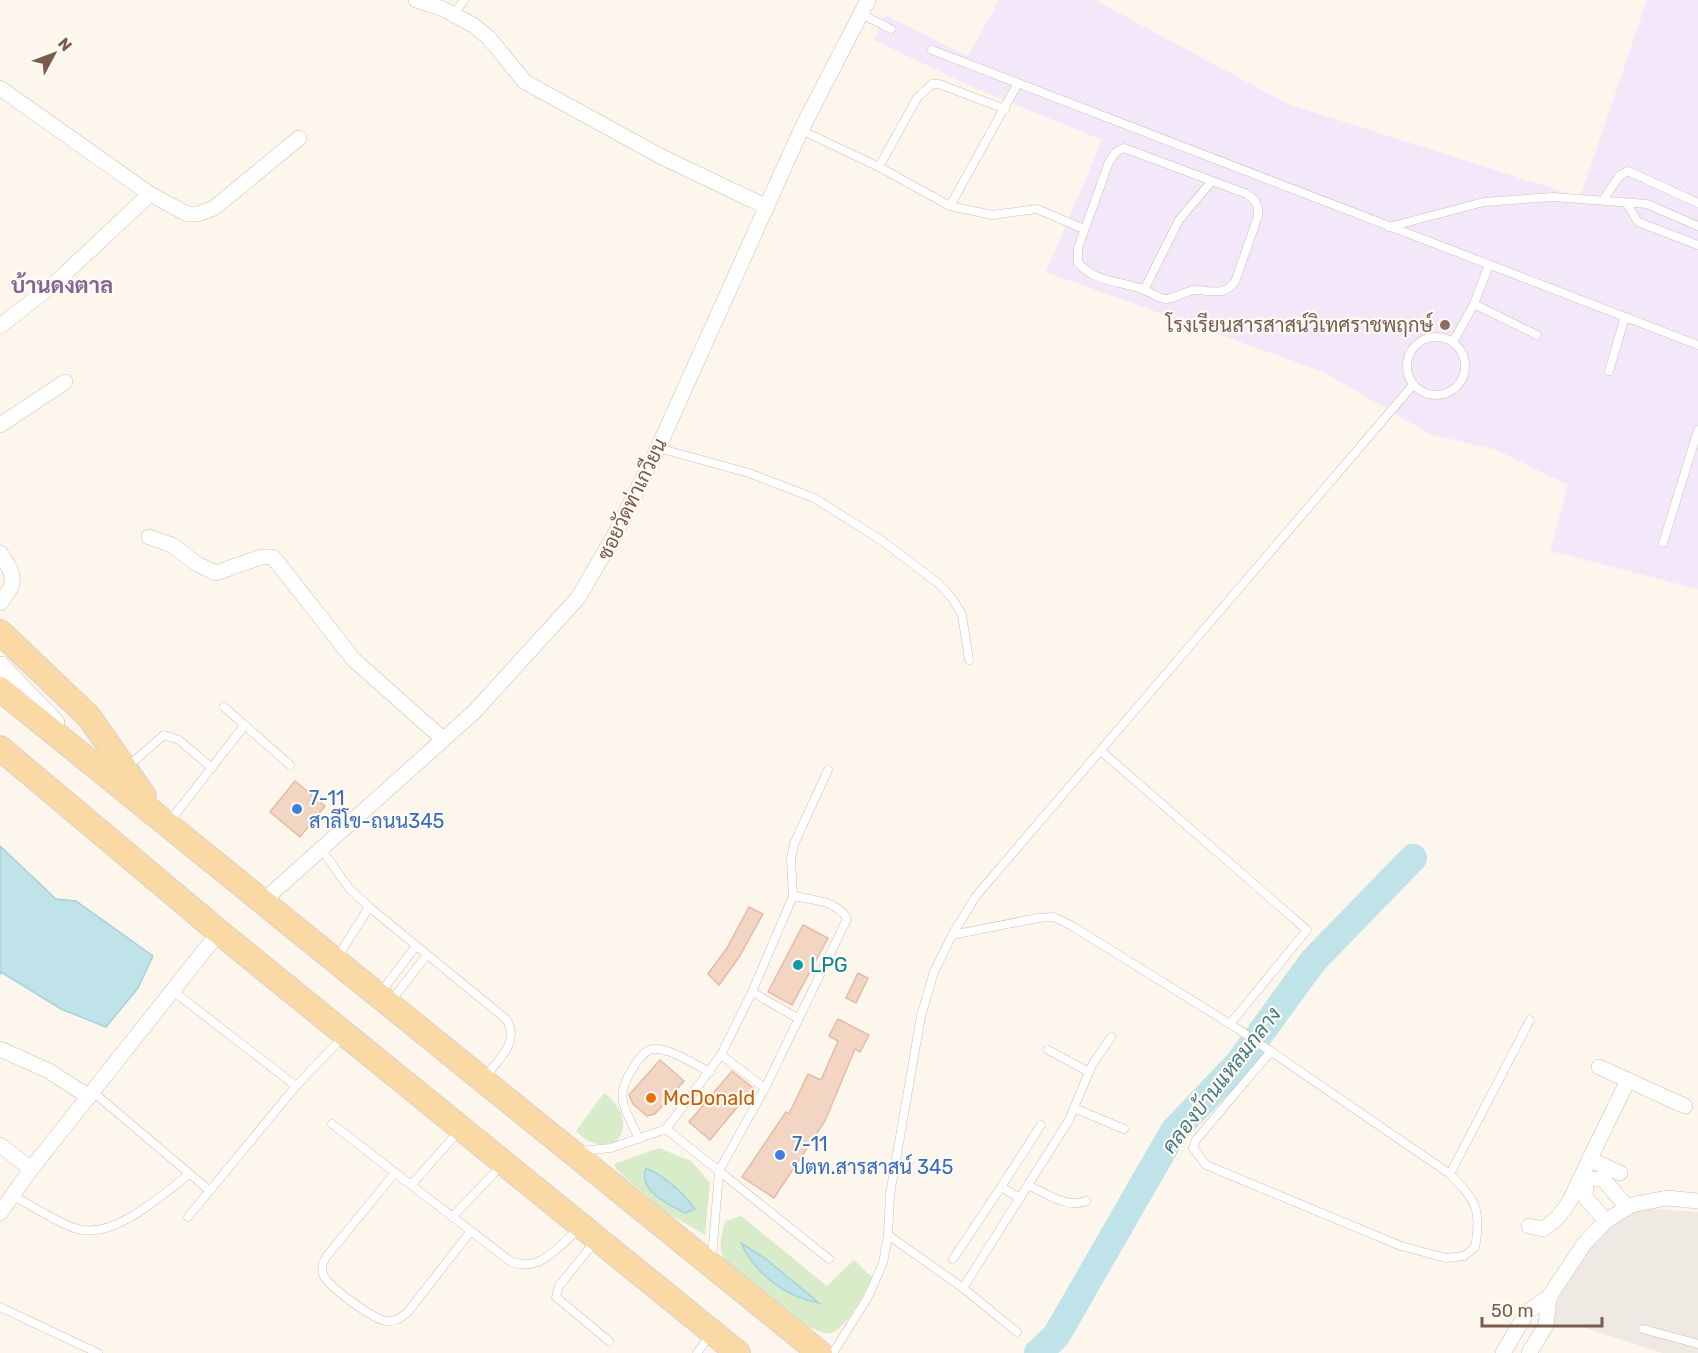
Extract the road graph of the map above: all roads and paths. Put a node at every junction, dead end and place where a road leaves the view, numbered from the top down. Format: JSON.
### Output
{"nodes":[{"id":1,"x":416,"y":0,"type":"edge"},
{"id":2,"x":464,"y":0,"type":"edge"},
{"id":3,"x":439,"y":3,"type":"edge"},
{"id":4,"x":864,"y":7,"type":"edge"},
{"id":5,"x":454,"y":14,"type":"junction"},
{"id":6,"x":891,"y":29,"type":"dead end"},
{"id":7,"x":932,"y":50,"type":"dead end"},
{"id":8,"x":1018,"y":83,"type":"junction"},
{"id":9,"x":0,"y":88,"type":"edge"},
{"id":10,"x":1005,"y":109,"type":"junction"},
{"id":11,"x":801,"y":130,"type":"junction"},
{"id":12,"x":299,"y":138,"type":"dead end"},
{"id":13,"x":879,"y":167,"type":"junction"},
{"id":14,"x":1211,"y":182,"type":"junction"},
{"id":15,"x":150,"y":194,"type":"junction"},
{"id":16,"x":1604,"y":199,"type":"junction"},
{"id":17,"x":1698,"y":203,"type":"edge"},
{"id":18,"x":1627,"y":204,"type":"junction"},
{"id":19,"x":950,"y":206,"type":"junction"},
{"id":20,"x":767,"y":207,"type":"junction"},
{"id":21,"x":1698,"y":226,"type":"edge"},
{"id":22,"x":1389,"y":227,"type":"junction"},
{"id":23,"x":1084,"y":229,"type":"junction"},
{"id":24,"x":1698,"y":245,"type":"edge"},
{"id":25,"x":1489,"y":265,"type":"junction"},
{"id":26,"x":1144,"y":290,"type":"junction"},
{"id":27,"x":1474,"y":304,"type":"junction"},
{"id":28,"x":1625,"y":317,"type":"junction"},
{"id":29,"x":0,"y":326,"type":"edge"},
{"id":30,"x":1537,"y":335,"type":"dead end"},
{"id":31,"x":1453,"y":342,"type":"junction"},
{"id":32,"x":1698,"y":345,"type":"edge"},
{"id":33,"x":1609,"y":371,"type":"dead end"},
{"id":34,"x":65,"y":382,"type":"dead end"},
{"id":35,"x":1413,"y":385,"type":"junction"},
{"id":36,"x":0,"y":425,"type":"edge"},
{"id":37,"x":1698,"y":430,"type":"edge"},
{"id":38,"x":658,"y":448,"type":"junction"},
{"id":39,"x":149,"y":537,"type":"dead end"},
{"id":40,"x":1663,"y":543,"type":"dead end"},
{"id":41,"x":0,"y":553,"type":"edge"},
{"id":42,"x":0,"y":603,"type":"edge"},
{"id":43,"x":0,"y":632,"type":"edge"},
{"id":44,"x":969,"y":660,"type":"dead end"},
{"id":45,"x":0,"y":667,"type":"edge"},
{"id":46,"x":0,"y":689,"type":"edge"},
{"id":47,"x":224,"y":707,"type":"dead end"},
{"id":48,"x":244,"y":726,"type":"junction"},
{"id":49,"x":443,"y":739,"type":"junction"},
{"id":50,"x":0,"y":748,"type":"edge"},
{"id":51,"x":1101,"y":751,"type":"junction"},
{"id":52,"x":0,"y":753,"type":"edge"},
{"id":53,"x":84,"y":757,"type":"junction"},
{"id":54,"x":291,"y":765,"type":"dead end"},
{"id":55,"x":126,"y":768,"type":"junction"},
{"id":56,"x":212,"y":768,"type":"junction"},
{"id":57,"x":828,"y":770,"type":"dead end"},
{"id":58,"x":33,"y":775,"type":"junction"},
{"id":59,"x":162,"y":820,"type":"junction"},
{"id":60,"x":321,"y":849,"type":"junction"},
{"id":61,"x":793,"y":896,"type":"junction"},
{"id":62,"x":262,"y":902,"type":"junction"},
{"id":63,"x":369,"y":907,"type":"junction"},
{"id":64,"x":219,"y":932,"type":"junction"},
{"id":65,"x":952,"y":935,"type":"junction"},
{"id":66,"x":416,"y":945,"type":"junction"},
{"id":67,"x":427,"y":955,"type":"junction"},
{"id":68,"x":335,"y":962,"type":"junction"},
{"id":69,"x":173,"y":991,"type":"junction"},
{"id":70,"x":752,"y":992,"type":"junction"},
{"id":71,"x":383,"y":1000,"type":"junction"},
{"id":72,"x":799,"y":1019,"type":"junction"},
{"id":73,"x":1530,"y":1020,"type":"dead end"},
{"id":74,"x":1233,"y":1025,"type":"junction"},
{"id":75,"x":345,"y":1035,"type":"junction"},
{"id":76,"x":1111,"y":1037,"type":"dead end"},
{"id":77,"x":0,"y":1049,"type":"edge"},
{"id":78,"x":1267,"y":1049,"type":"junction"},
{"id":79,"x":1048,"y":1050,"type":"dead end"},
{"id":80,"x":721,"y":1055,"type":"junction"},
{"id":81,"x":1599,"y":1067,"type":"dead end"},
{"id":82,"x":710,"y":1072,"type":"junction"},
{"id":83,"x":1089,"y":1072,"type":"junction"},
{"id":84,"x":1628,"y":1080,"type":"junction"},
{"id":85,"x":482,"y":1081,"type":"junction"},
{"id":86,"x":296,"y":1086,"type":"junction"},
{"id":87,"x":765,"y":1088,"type":"junction"},
{"id":88,"x":91,"y":1094,"type":"junction"},
{"id":89,"x":1685,"y":1106,"type":"dead end"},
{"id":90,"x":1074,"y":1108,"type":"junction"},
{"id":91,"x":332,"y":1124,"type":"dead end"},
{"id":92,"x":1041,"y":1125,"type":"dead end"},
{"id":93,"x":462,"y":1128,"type":"junction"},
{"id":94,"x":666,"y":1129,"type":"junction"},
{"id":95,"x":1124,"y":1129,"type":"dead end"},
{"id":96,"x":639,"y":1139,"type":"junction"},
{"id":97,"x":0,"y":1145,"type":"edge"},
{"id":98,"x":572,"y":1152,"type":"junction"},
{"id":99,"x":1590,"y":1159,"type":"junction"},
{"id":100,"x":504,"y":1162,"type":"junction"},
{"id":101,"x":31,"y":1169,"type":"junction"},
{"id":102,"x":719,"y":1171,"type":"junction"},
{"id":103,"x":1620,"y":1173,"type":"dead end"},
{"id":104,"x":394,"y":1174,"type":"junction"},
{"id":105,"x":1450,"y":1174,"type":"junction"},
{"id":106,"x":188,"y":1175,"type":"junction"},
{"id":107,"x":1583,"y":1178,"type":"junction"},
{"id":108,"x":411,"y":1185,"type":"junction"},
{"id":109,"x":1028,"y":1185,"type":"junction"},
{"id":110,"x":1001,"y":1187,"type":"junction"},
{"id":111,"x":210,"y":1191,"type":"junction"},
{"id":112,"x":12,"y":1195,"type":"junction"},
{"id":113,"x":1020,"y":1198,"type":"junction"},
{"id":114,"x":1086,"y":1201,"type":"dead end"},
{"id":115,"x":1698,"y":1201,"type":"edge"},
{"id":116,"x":1627,"y":1207,"type":"junction"},
{"id":117,"x":0,"y":1213,"type":"edge"},
{"id":118,"x":188,"y":1217,"type":"dead end"},
{"id":119,"x":452,"y":1217,"type":"junction"},
{"id":120,"x":1606,"y":1221,"type":"junction"},
{"id":121,"x":1529,"y":1226,"type":"dead end"},
{"id":122,"x":471,"y":1231,"type":"junction"},
{"id":123,"x":590,"y":1232,"type":"junction"},
{"id":124,"x":888,"y":1235,"type":"junction"},
{"id":125,"x":829,"y":1259,"type":"dead end"},
{"id":126,"x":953,"y":1259,"type":"dead end"},
{"id":127,"x":712,"y":1266,"type":"junction"},
{"id":128,"x":963,"y":1288,"type":"junction"},
{"id":129,"x":1549,"y":1297,"type":"junction"},
{"id":130,"x":0,"y":1307,"type":"edge"},
{"id":131,"x":1643,"y":1329,"type":"dead end"},
{"id":132,"x":1017,"y":1332,"type":"dead end"},
{"id":133,"x":712,"y":1333,"type":"junction"},
{"id":134,"x":609,"y":1341,"type":"dead end"},
{"id":135,"x":1698,"y":1344,"type":"edge"},
{"id":136,"x":98,"y":1353,"type":"edge"},
{"id":137,"x":697,"y":1353,"type":"edge"},
{"id":138,"x":738,"y":1353,"type":"edge"},
{"id":139,"x":820,"y":1353,"type":"edge"},
{"id":140,"x":833,"y":1353,"type":"edge"},
{"id":141,"x":1503,"y":1353,"type":"edge"},
{"id":142,"x":1529,"y":1353,"type":"edge"}],
"edges":[{"from":1,"to":3,"type":"street"},
{"from":2,"to":5,"type":"lane"},
{"from":3,"to":5,"type":"street"},
{"from":4,"to":6,"type":"lane"},
{"from":4,"to":11,"type":"street","name":"ซอยวัดท่าเกวียน"},
{"from":5,"to":20,"type":"street"},
{"from":7,"to":8,"type":"lane"},
{"from":8,"to":10,"type":"lane"},
{"from":8,"to":22,"type":"lane"},
{"from":9,"to":15,"type":"street"},
{"from":10,"to":13,"type":"lane"},
{"from":10,"to":19,"type":"lane"},
{"from":11,"to":13,"type":"lane"},
{"from":11,"to":20,"type":"street","name":"ซอยวัดท่าเกวียน"},
{"from":12,"to":15,"type":"street"},
{"from":13,"to":19,"type":"lane"},
{"from":14,"to":23,"type":"lane"},
{"from":14,"to":26,"type":"lane"},
{"from":14,"to":26,"type":"lane"},
{"from":15,"to":29,"type":"street"},
{"from":16,"to":17,"type":"lane"},
{"from":16,"to":18,"type":"lane"},
{"from":16,"to":22,"type":"lane"},
{"from":18,"to":21,"type":"lane"},
{"from":18,"to":24,"type":"lane"},
{"from":19,"to":23,"type":"lane"},
{"from":20,"to":38,"type":"street","name":"ซอยวัดท่าเกวียน"},
{"from":22,"to":25,"type":"lane"},
{"from":23,"to":26,"type":"lane"},
{"from":25,"to":27,"type":"lane"},
{"from":25,"to":28,"type":"lane"},
{"from":27,"to":30,"type":"lane"},
{"from":27,"to":31,"type":"lane"},
{"from":28,"to":32,"type":"lane"},
{"from":28,"to":33,"type":"lane"},
{"from":31,"to":35,"type":"lane"},
{"from":31,"to":35,"type":"lane"},
{"from":34,"to":36,"type":"street"},
{"from":35,"to":51,"type":"lane"},
{"from":37,"to":40,"type":"lane"},
{"from":38,"to":44,"type":"lane"},
{"from":38,"to":49,"type":"street","name":"ซอยวัดท่าเกวียน"},
{"from":39,"to":49,"type":"street"},
{"from":41,"to":42,"type":"street"},
{"from":43,"to":55,"type":"main road"},
{"from":45,"to":53,"type":"main road"},
{"from":46,"to":53,"type":"main road"},
{"from":47,"to":48,"type":"lane"},
{"from":48,"to":54,"type":"lane"},
{"from":48,"to":56,"type":"lane"},
{"from":49,"to":60,"type":"street","name":"ซอยวัดท่าเกวียน"},
{"from":50,"to":58,"type":"main road"},
{"from":51,"to":65,"type":"lane"},
{"from":51,"to":74,"type":"lane"},
{"from":52,"to":58,"type":"main road"},
{"from":53,"to":59,"type":"main road"},
{"from":55,"to":56,"type":"lane"},
{"from":55,"to":59,"type":"main road"},
{"from":56,"to":59,"type":"lane"},
{"from":57,"to":61,"type":"lane"},
{"from":58,"to":64,"type":"main road"},
{"from":59,"to":62,"type":"main road"},
{"from":60,"to":62,"type":"street","name":"ซอยวัดท่าเกวียน"},
{"from":60,"to":63,"type":"lane"},
{"from":61,"to":70,"type":"lane"},
{"from":61,"to":72,"type":"lane"},
{"from":62,"to":68,"type":"main road"},
{"from":63,"to":66,"type":"lane"},
{"from":63,"to":68,"type":"lane"},
{"from":64,"to":69,"type":"street"},
{"from":64,"to":75,"type":"main road"},
{"from":65,"to":74,"type":"lane"},
{"from":65,"to":124,"type":"lane"},
{"from":66,"to":67,"type":"lane"},
{"from":66,"to":71,"type":"lane"},
{"from":67,"to":71,"type":"lane"},
{"from":67,"to":85,"type":"lane"},
{"from":68,"to":71,"type":"main road"},
{"from":69,"to":86,"type":"lane"},
{"from":69,"to":88,"type":"street"},
{"from":70,"to":72,"type":"lane"},
{"from":70,"to":80,"type":"lane"},
{"from":71,"to":85,"type":"main road"},
{"from":72,"to":87,"type":"lane"},
{"from":73,"to":105,"type":"lane"},
{"from":74,"to":78,"type":"lane"},
{"from":75,"to":86,"type":"lane"},
{"from":75,"to":93,"type":"main road"},
{"from":76,"to":83,"type":"lane"},
{"from":77,"to":88,"type":"street"},
{"from":78,"to":105,"type":"lane"},
{"from":78,"to":105,"type":"lane"},
{"from":79,"to":83,"type":"lane"},
{"from":80,"to":82,"type":"lane"},
{"from":80,"to":87,"type":"lane"},
{"from":81,"to":84,"type":"street"},
{"from":82,"to":94,"type":"lane"},
{"from":82,"to":96,"type":"lane"},
{"from":83,"to":90,"type":"lane"},
{"from":84,"to":89,"type":"street"},
{"from":84,"to":99,"type":"street"},
{"from":85,"to":98,"type":"main road"},
{"from":86,"to":111,"type":"lane"},
{"from":87,"to":102,"type":"lane"},
{"from":88,"to":101,"type":"street"},
{"from":88,"to":106,"type":"lane"},
{"from":90,"to":95,"type":"lane"},
{"from":90,"to":109,"type":"lane"},
{"from":91,"to":104,"type":"lane"},
{"from":92,"to":110,"type":"lane"},
{"from":93,"to":100,"type":"main road"},
{"from":93,"to":108,"type":"lane"},
{"from":94,"to":96,"type":"lane"},
{"from":94,"to":102,"type":"lane"},
{"from":96,"to":98,"type":"lane"},
{"from":97,"to":101,"type":"street"},
{"from":98,"to":127,"type":"main road"},
{"from":99,"to":103,"type":"street"},
{"from":99,"to":107,"type":"street"},
{"from":100,"to":119,"type":"lane"},
{"from":100,"to":123,"type":"main road"},
{"from":101,"to":112,"type":"street"},
{"from":102,"to":125,"type":"lane"},
{"from":102,"to":127,"type":"lane"},
{"from":104,"to":108,"type":"lane"},
{"from":104,"to":122,"type":"lane"},
{"from":106,"to":111,"type":"lane"},
{"from":106,"to":112,"type":"lane"},
{"from":107,"to":116,"type":"street"},
{"from":107,"to":120,"type":"street"},
{"from":107,"to":121,"type":"street"},
{"from":108,"to":119,"type":"lane"},
{"from":109,"to":113,"type":"lane"},
{"from":109,"to":114,"type":"lane"},
{"from":110,"to":113,"type":"lane"},
{"from":110,"to":126,"type":"lane"},
{"from":111,"to":118,"type":"lane"},
{"from":112,"to":117,"type":"street"},
{"from":113,"to":128,"type":"lane"},
{"from":115,"to":116,"type":"street"},
{"from":116,"to":120,"type":"street"},
{"from":119,"to":122,"type":"lane"},
{"from":120,"to":129,"type":"street"},
{"from":122,"to":123,"type":"lane"},
{"from":123,"to":133,"type":"main road"},
{"from":123,"to":134,"type":"lane"},
{"from":124,"to":128,"type":"lane"},
{"from":124,"to":140,"type":"lane"},
{"from":127,"to":139,"type":"main road"},
{"from":128,"to":132,"type":"lane"},
{"from":129,"to":141,"type":"street"},
{"from":129,"to":142,"type":"street"},
{"from":130,"to":136,"type":"lane"},
{"from":131,"to":135,"type":"lane"},
{"from":133,"to":137,"type":"lane"},
{"from":133,"to":138,"type":"main road"}]}
